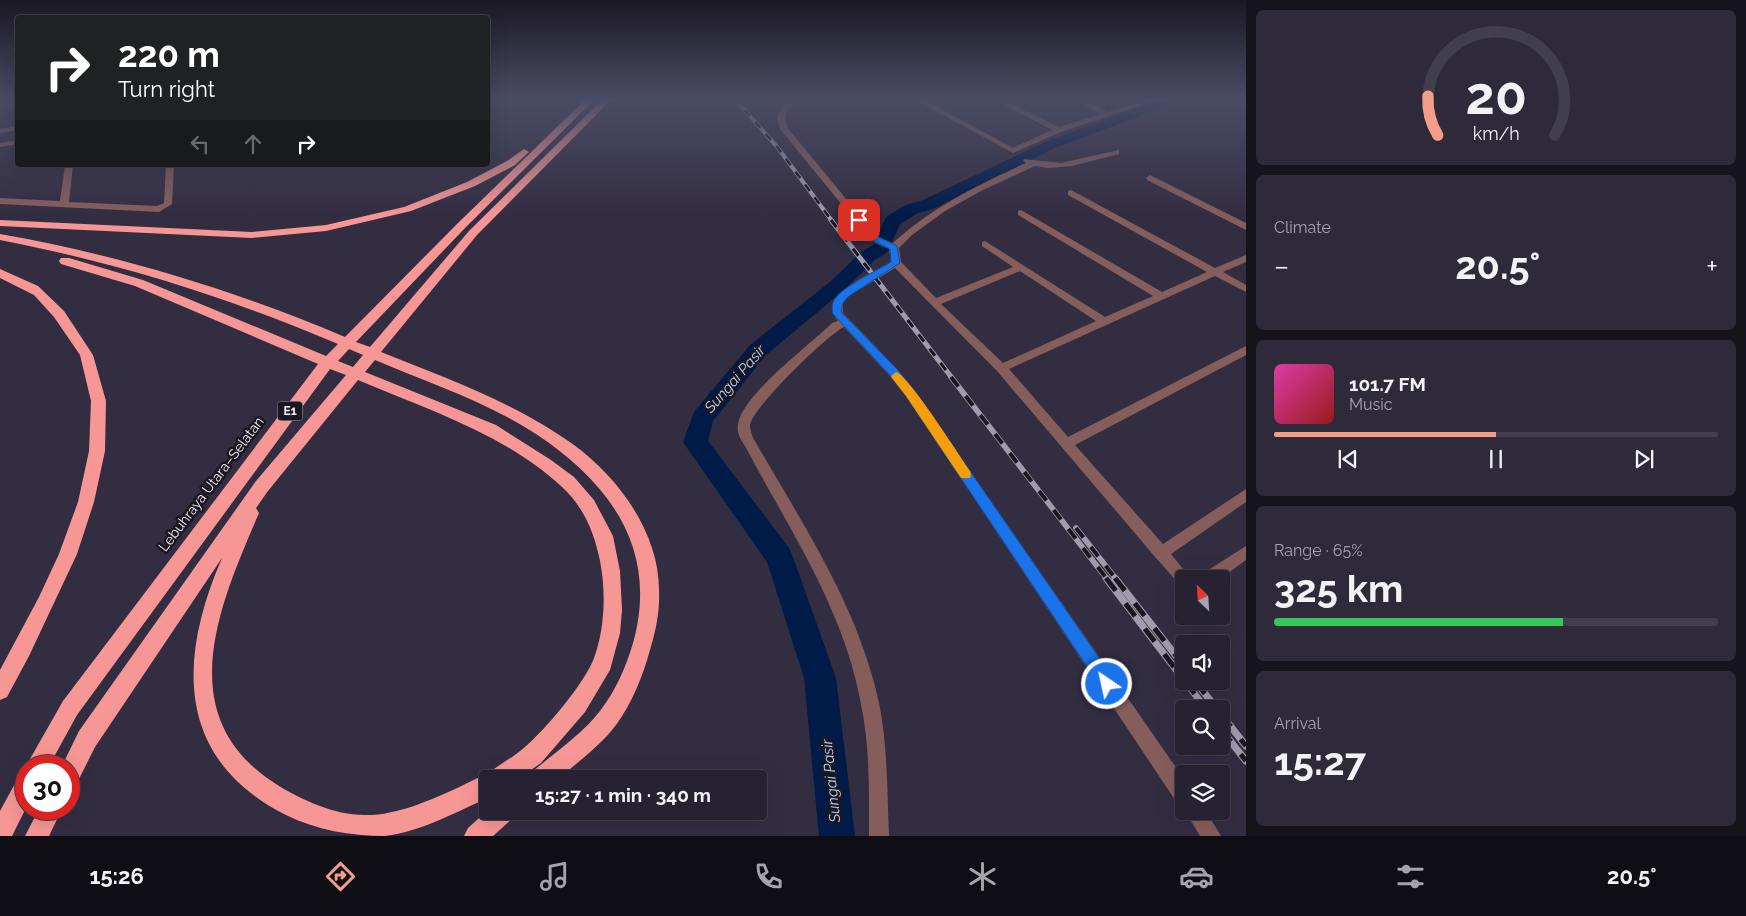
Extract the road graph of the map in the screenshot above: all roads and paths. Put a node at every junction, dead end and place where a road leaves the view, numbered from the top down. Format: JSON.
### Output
{"nodes":[{"id":1,"x":543,"y":137,"type":"edge"},
{"id":2,"x":552,"y":137,"type":"edge"},
{"id":3,"x":569,"y":137,"type":"edge"},
{"id":4,"x":791,"y":137,"type":"edge"},
{"id":5,"x":987,"y":137,"type":"edge"},
{"id":6,"x":1043,"y":137,"type":"edge"},
{"id":7,"x":15,"y":142,"type":"edge"},
{"id":8,"x":0,"y":145,"type":"edge"},
{"id":9,"x":1013,"y":151,"type":"junction"},
{"id":10,"x":1116,"y":152,"type":"dead end"},
{"id":11,"x":1027,"y":161,"type":"junction"},
{"id":12,"x":69,"y":167,"type":"edge"},
{"id":13,"x":170,"y":167,"type":"edge"},
{"id":14,"x":1150,"y":178,"type":"dead end"},
{"id":15,"x":1071,"y":194,"type":"dead end"},
{"id":16,"x":0,"y":201,"type":"edge"},
{"id":17,"x":64,"y":204,"type":"junction"},
{"id":18,"x":1021,"y":213,"type":"dead end"},
{"id":19,"x":0,"y":224,"type":"edge"},
{"id":20,"x":1246,"y":227,"type":"edge"},
{"id":21,"x":0,"y":237,"type":"edge"},
{"id":22,"x":0,"y":244,"type":"edge"},
{"id":23,"x":887,"y":244,"type":"junction"},
{"id":24,"x":985,"y":244,"type":"dead end"},
{"id":25,"x":1246,"y":258,"type":"edge"},
{"id":26,"x":896,"y":263,"type":"junction"},
{"id":27,"x":1021,"y":267,"type":"junction"},
{"id":28,"x":1215,"y":272,"type":"junction"},
{"id":29,"x":0,"y":273,"type":"edge"},
{"id":30,"x":1246,"y":289,"type":"edge"},
{"id":31,"x":1161,"y":296,"type":"junction"},
{"id":32,"x":934,"y":303,"type":"junction"},
{"id":33,"x":844,"y":322,"type":"junction"},
{"id":34,"x":1105,"y":322,"type":"junction"},
{"id":35,"x":1246,"y":350,"type":"edge"},
{"id":36,"x":1001,"y":368,"type":"junction"},
{"id":37,"x":1066,"y":444,"type":"junction"},
{"id":38,"x":262,"y":486,"type":"junction"},
{"id":39,"x":1246,"y":495,"type":"edge"},
{"id":40,"x":1161,"y":552,"type":"junction"},
{"id":41,"x":1246,"y":552,"type":"edge"},
{"id":42,"x":1176,"y":570,"type":"edge"},
{"id":43,"x":1220,"y":570,"type":"edge"},
{"id":44,"x":0,"y":690,"type":"edge"},
{"id":45,"x":44,"y":755,"type":"edge"},
{"id":46,"x":79,"y":755,"type":"edge"},
{"id":47,"x":512,"y":770,"type":"edge"},
{"id":48,"x":551,"y":770,"type":"edge"},
{"id":49,"x":1175,"y":783,"type":"edge"},
{"id":50,"x":479,"y":790,"type":"edge"},
{"id":51,"x":15,"y":806,"type":"edge"},
{"id":52,"x":45,"y":820,"type":"edge"},
{"id":53,"x":494,"y":820,"type":"edge"},
{"id":54,"x":1200,"y":820,"type":"edge"},
{"id":55,"x":0,"y":834,"type":"edge"},
{"id":56,"x":37,"y":836,"type":"edge"},
{"id":57,"x":476,"y":836,"type":"edge"},
{"id":58,"x":879,"y":836,"type":"edge"},
{"id":59,"x":1211,"y":836,"type":"edge"}],
"edges":[{"from":1,"to":19,"type":"highway"},
{"from":2,"to":45,"type":"highway","name":"Lebuhraya Utara–Selatan","number":"E1"},
{"from":3,"to":38,"type":"highway","number":"E1"},
{"from":4,"to":23,"type":"street"},
{"from":5,"to":9,"type":"street"},
{"from":6,"to":9,"type":"street"},
{"from":7,"to":8,"type":"street"},
{"from":9,"to":11,"type":"street"},
{"from":10,"to":11,"type":"street"},
{"from":11,"to":23,"type":"street"},
{"from":12,"to":17,"type":"street"},
{"from":13,"to":17,"type":"street"},
{"from":14,"to":20,"type":"street"},
{"from":15,"to":28,"type":"street"},
{"from":16,"to":17,"type":"street"},
{"from":18,"to":31,"type":"street"},
{"from":21,"to":48,"type":"highway"},
{"from":22,"to":47,"type":"highway"},
{"from":23,"to":26,"type":"street"},
{"from":24,"to":27,"type":"street"},
{"from":25,"to":28,"type":"street"},
{"from":26,"to":32,"type":"street"},
{"from":26,"to":33,"type":"street"},
{"from":27,"to":32,"type":"street"},
{"from":27,"to":34,"type":"street"},
{"from":28,"to":30,"type":"street"},
{"from":28,"to":31,"type":"street"},
{"from":29,"to":44,"type":"highway"},
{"from":31,"to":34,"type":"street"},
{"from":32,"to":36,"type":"street"},
{"from":33,"to":49,"type":"street"},
{"from":33,"to":58,"type":"street"},
{"from":34,"to":36,"type":"street"},
{"from":35,"to":37,"type":"street"},
{"from":36,"to":37,"type":"street"},
{"from":37,"to":40,"type":"street"},
{"from":38,"to":46,"type":"highway","number":"E1"},
{"from":38,"to":50,"type":"highway"},
{"from":39,"to":40,"type":"street"},
{"from":40,"to":42,"type":"street"},
{"from":41,"to":43,"type":"street"},
{"from":51,"to":55,"type":"highway"},
{"from":52,"to":56,"type":"highway"},
{"from":53,"to":57,"type":"highway"},
{"from":54,"to":59,"type":"street"}]}
